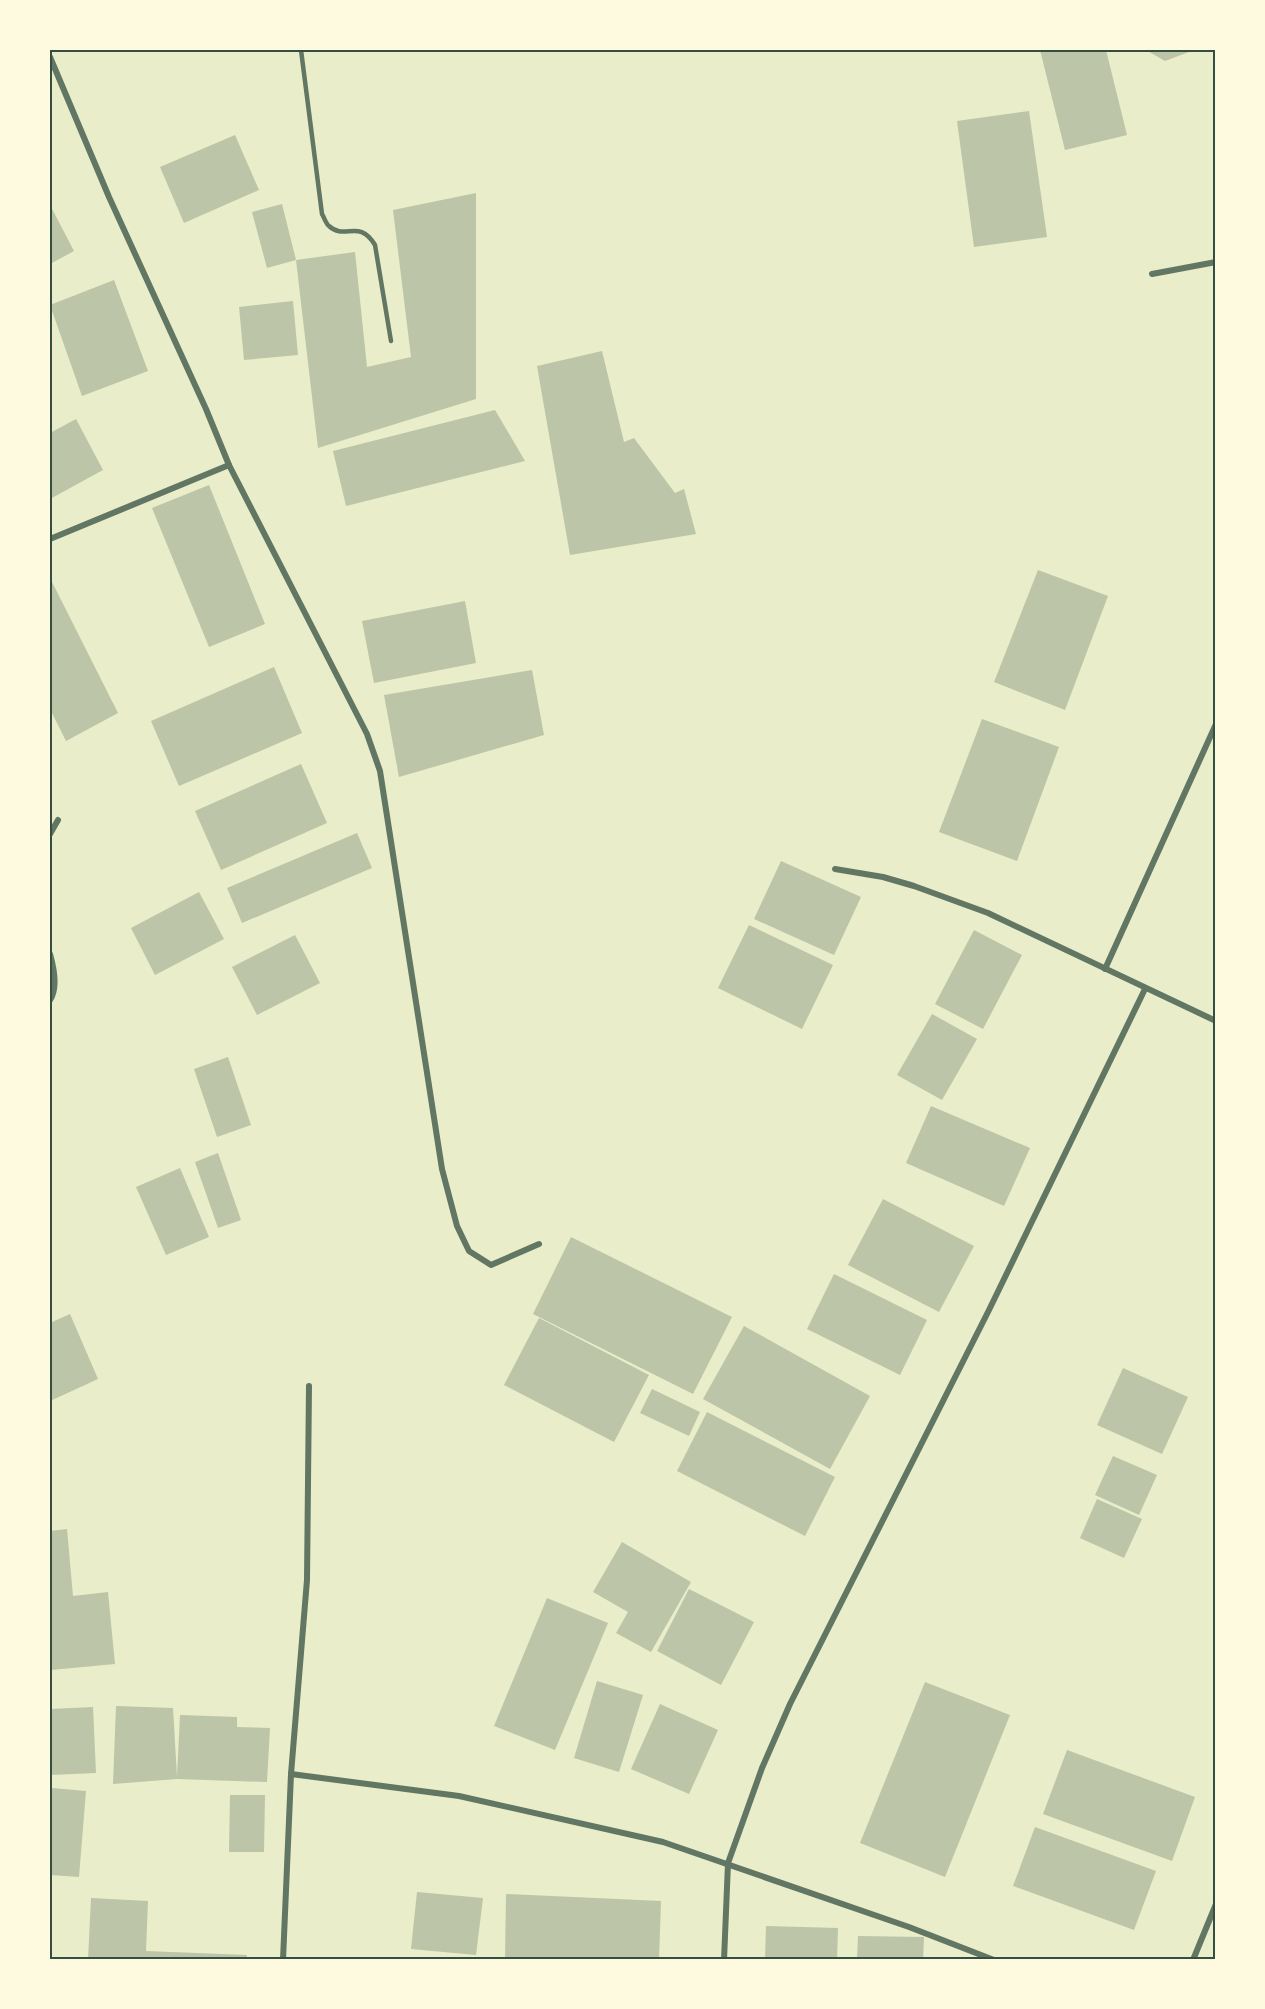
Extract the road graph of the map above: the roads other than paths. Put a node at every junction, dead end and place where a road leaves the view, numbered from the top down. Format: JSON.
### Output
{"nodes":[{"id":1,"x":301,"y":50,"type":"edge"},
{"id":2,"x":50,"y":57,"type":"edge"},
{"id":3,"x":1215,"y":262,"type":"edge"},
{"id":4,"x":1152,"y":274,"type":"dead end"},
{"id":5,"x":391,"y":341,"type":"dead end"},
{"id":6,"x":229,"y":465,"type":"junction"},
{"id":7,"x":50,"y":539,"type":"edge"},
{"id":8,"x":1215,"y":724,"type":"edge"},
{"id":9,"x":58,"y":820,"type":"dead end"},
{"id":10,"x":50,"y":834,"type":"edge"},
{"id":11,"x":835,"y":869,"type":"dead end"},
{"id":12,"x":50,"y":954,"type":"edge"},
{"id":13,"x":1105,"y":969,"type":"junction"},
{"id":14,"x":1145,"y":988,"type":"junction"},
{"id":15,"x":50,"y":1000,"type":"edge"},
{"id":16,"x":1215,"y":1021,"type":"edge"},
{"id":17,"x":539,"y":1244,"type":"dead end"},
{"id":18,"x":309,"y":1386,"type":"dead end"},
{"id":19,"x":291,"y":1774,"type":"junction"},
{"id":20,"x":728,"y":1863,"type":"junction"},
{"id":21,"x":1215,"y":1904,"type":"edge"},
{"id":22,"x":283,"y":1959,"type":"edge"},
{"id":23,"x":724,"y":1959,"type":"edge"},
{"id":24,"x":994,"y":1959,"type":"edge"},
{"id":25,"x":1193,"y":1959,"type":"edge"}],
"edges":[{"from":1,"to":5,"type":"lane"},
{"from":2,"to":6,"type":"street"},
{"from":3,"to":4,"type":"street"},
{"from":6,"to":7,"type":"street"},
{"from":6,"to":17,"type":"street"},
{"from":8,"to":13,"type":"street"},
{"from":9,"to":10,"type":"street"},
{"from":11,"to":13,"type":"street"},
{"from":12,"to":15,"type":"street"},
{"from":13,"to":14,"type":"street"},
{"from":14,"to":16,"type":"street"},
{"from":14,"to":20,"type":"street"},
{"from":18,"to":19,"type":"street"},
{"from":19,"to":20,"type":"street"},
{"from":19,"to":22,"type":"street"},
{"from":20,"to":23,"type":"street"},
{"from":20,"to":24,"type":"street"},
{"from":21,"to":25,"type":"street"}]}
